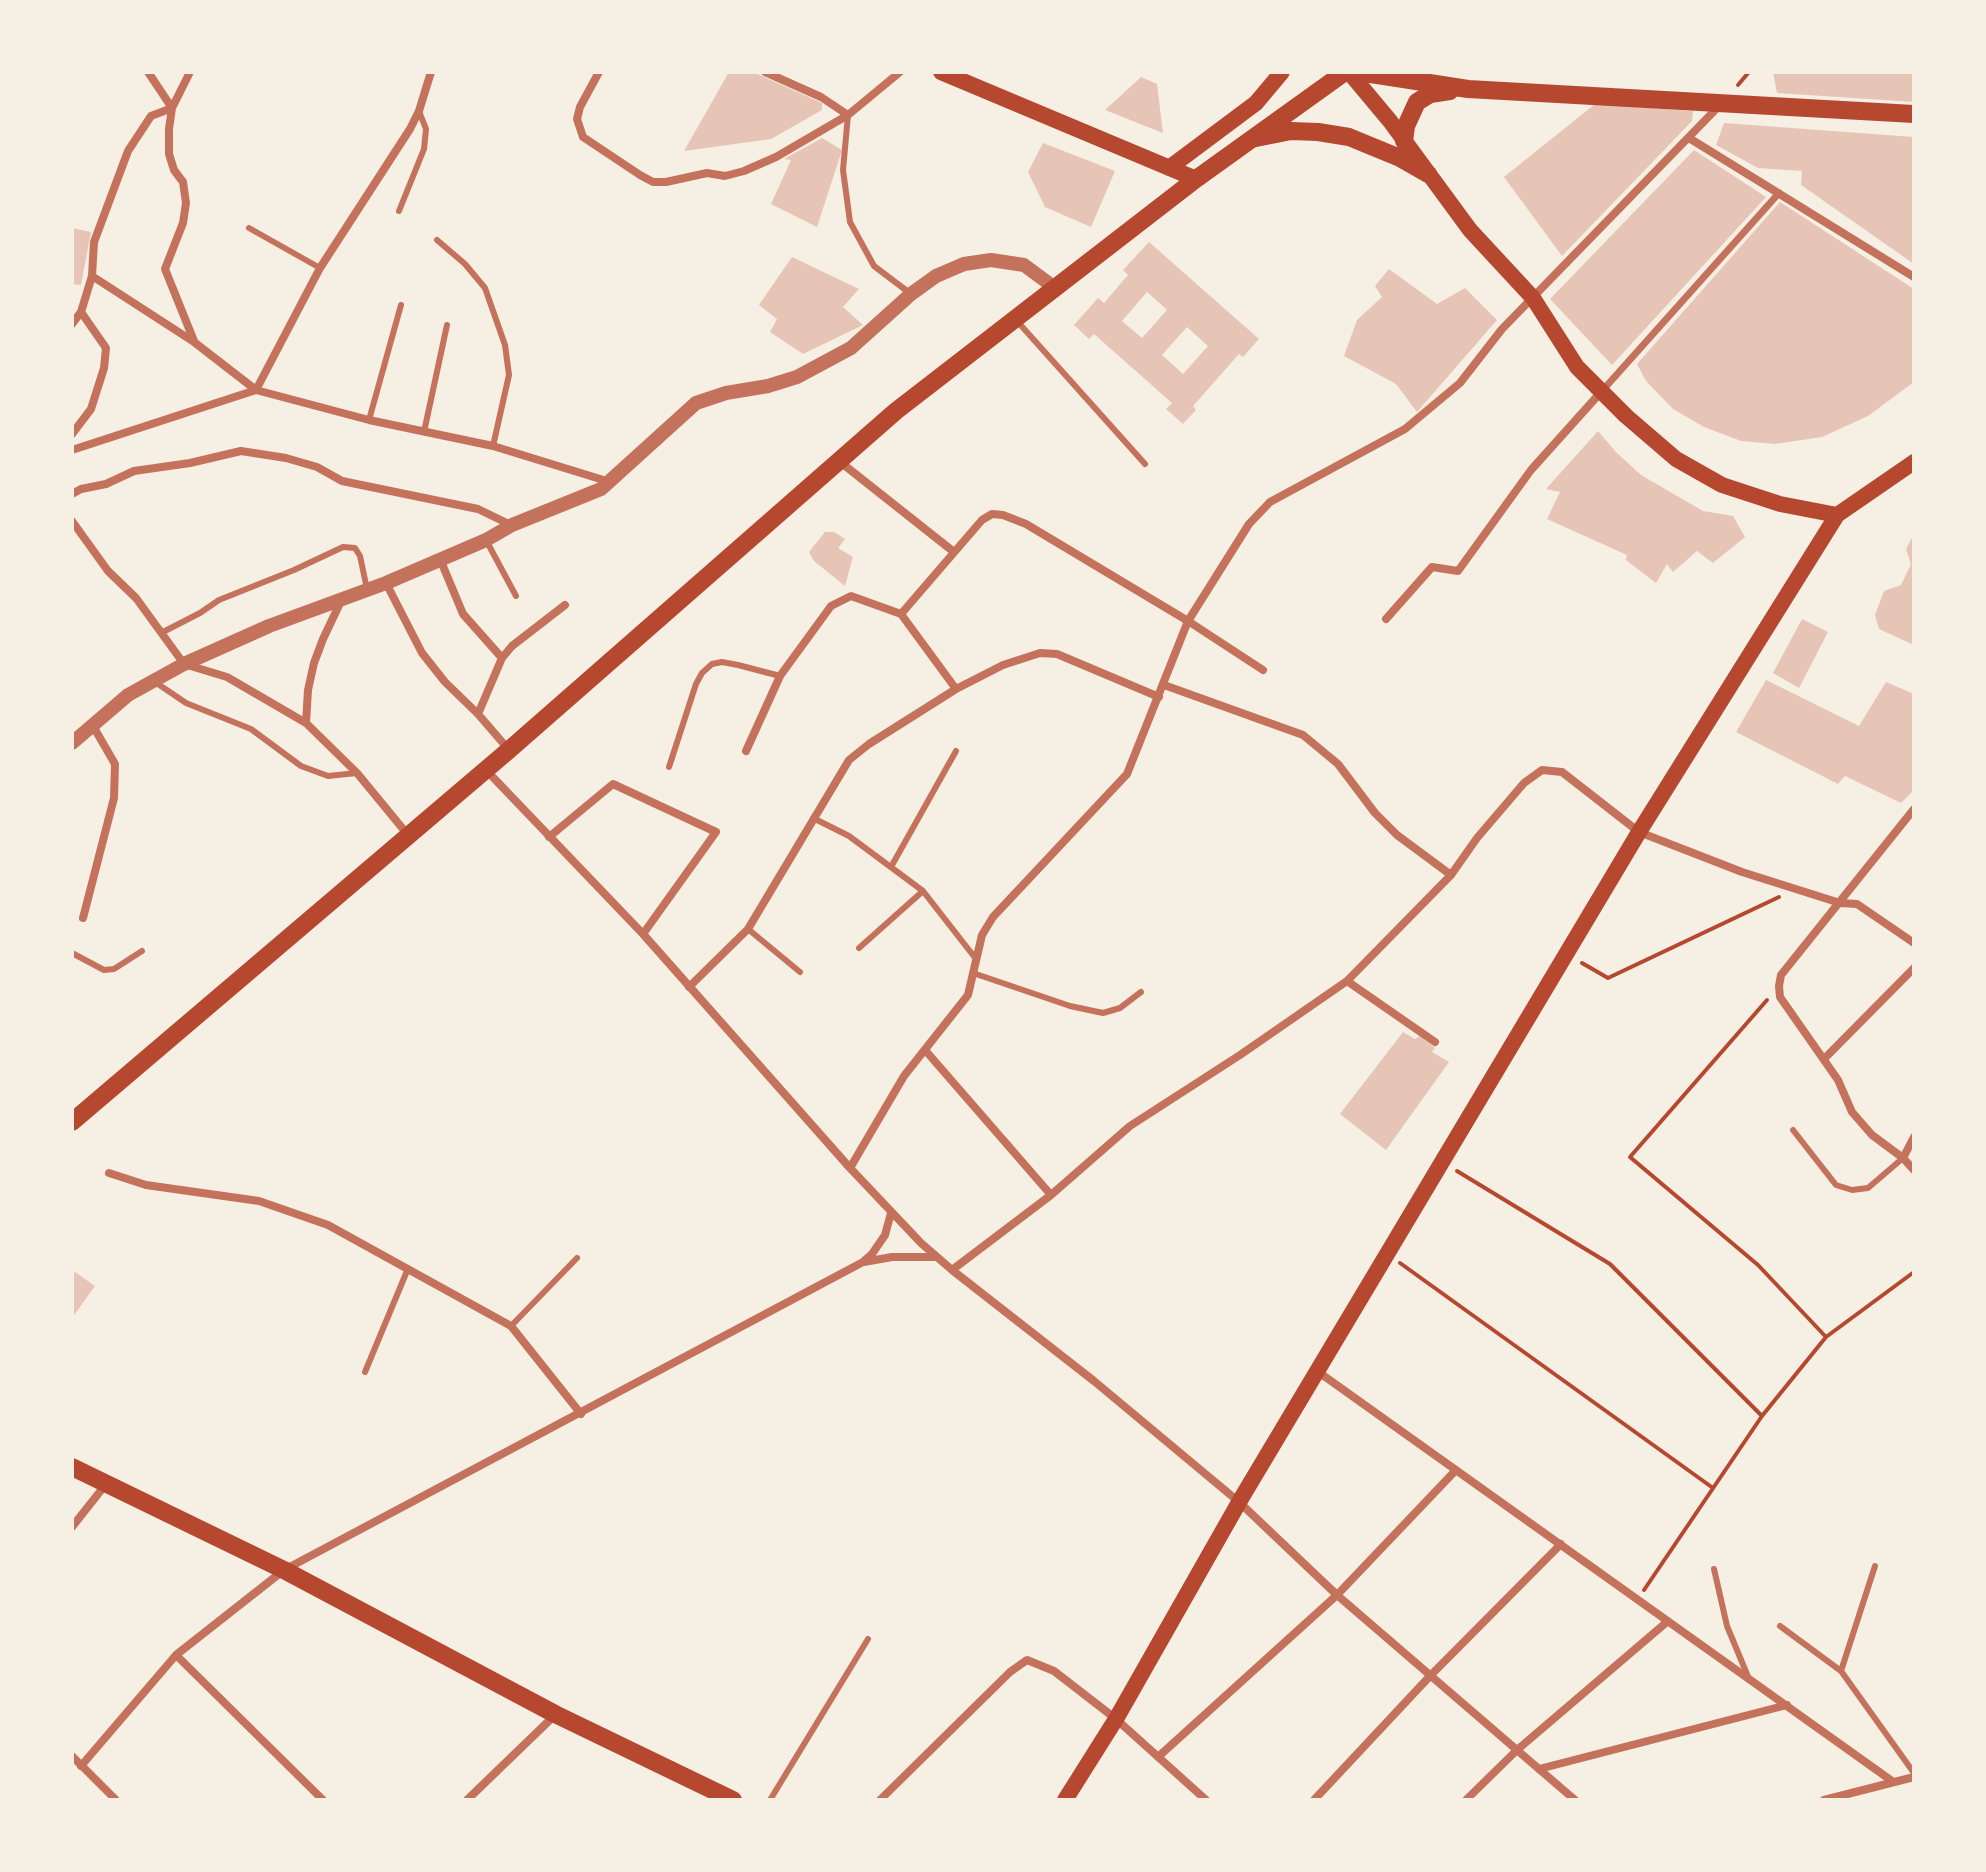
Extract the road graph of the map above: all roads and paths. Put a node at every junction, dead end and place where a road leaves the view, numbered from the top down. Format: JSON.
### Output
{"nodes":[{"id":1,"x":148,"y":72,"type":"edge"},
{"id":2,"x":190,"y":72,"type":"edge"},
{"id":3,"x":431,"y":72,"type":"edge"},
{"id":4,"x":599,"y":72,"type":"edge"},
{"id":5,"x":765,"y":72,"type":"edge"},
{"id":6,"x":900,"y":72,"type":"edge"},
{"id":7,"x":941,"y":72,"type":"edge"},
{"id":8,"x":1282,"y":72,"type":"edge"},
{"id":9,"x":1347,"y":72,"type":"edge"},
{"id":10,"x":1358,"y":72,"type":"edge"},
{"id":11,"x":1468,"y":89,"type":"junction"},
{"id":12,"x":1722,"y":103,"type":"junction"},
{"id":13,"x":172,"y":108,"type":"junction"},
{"id":14,"x":419,"y":111,"type":"junction"},
{"id":15,"x":1914,"y":114,"type":"edge"},
{"id":16,"x":848,"y":115,"type":"junction"},
{"id":17,"x":1689,"y":138,"type":"junction"},
{"id":18,"x":1249,"y":139,"type":"junction"},
{"id":19,"x":1404,"y":141,"type":"junction"},
{"id":20,"x":1169,"y":168,"type":"junction"},
{"id":21,"x":1428,"y":174,"type":"junction"},
{"id":22,"x":1196,"y":179,"type":"junction"},
{"id":23,"x":1779,"y":193,"type":"junction"},
{"id":24,"x":399,"y":211,"type":"dead end"},
{"id":25,"x":249,"y":228,"type":"dead end"},
{"id":26,"x":437,"y":240,"type":"dead end"},
{"id":27,"x":320,"y":268,"type":"junction"},
{"id":28,"x":92,"y":276,"type":"junction"},
{"id":29,"x":1914,"y":277,"type":"edge"},
{"id":30,"x":1055,"y":288,"type":"junction"},
{"id":31,"x":911,"y":294,"type":"junction"},
{"id":32,"x":1533,"y":298,"type":"junction"},
{"id":33,"x":401,"y":305,"type":"dead end"},
{"id":34,"x":81,"y":312,"type":"junction"},
{"id":35,"x":1016,"y":319,"type":"junction"},
{"id":36,"x":72,"y":324,"type":"edge"},
{"id":37,"x":447,"y":325,"type":"dead end"},
{"id":38,"x":194,"y":342,"type":"junction"},
{"id":39,"x":256,"y":390,"type":"junction"},
{"id":40,"x":1601,"y":392,"type":"junction"},
{"id":41,"x":369,"y":420,"type":"junction"},
{"id":42,"x":424,"y":432,"type":"junction"},
{"id":43,"x":72,"y":434,"type":"edge"},
{"id":44,"x":493,"y":446,"type":"junction"},
{"id":45,"x":72,"y":450,"type":"edge"},
{"id":46,"x":839,"y":461,"type":"junction"},
{"id":47,"x":1914,"y":463,"type":"edge"},
{"id":48,"x":1145,"y":464,"type":"dead end"},
{"id":49,"x":611,"y":482,"type":"junction"},
{"id":50,"x":72,"y":494,"type":"edge"},
{"id":51,"x":1837,"y":515,"type":"junction"},
{"id":52,"x":72,"y":521,"type":"edge"},
{"id":53,"x":512,"y":525,"type":"junction"},
{"id":54,"x":486,"y":540,"type":"junction"},
{"id":55,"x":954,"y":552,"type":"junction"},
{"id":56,"x":440,"y":559,"type":"junction"},
{"id":57,"x":386,"y":583,"type":"junction"},
{"id":58,"x":368,"y":590,"type":"junction"},
{"id":59,"x":516,"y":596,"type":"dead end"},
{"id":60,"x":342,"y":599,"type":"junction"},
{"id":61,"x":565,"y":605,"type":"dead end"},
{"id":62,"x":901,"y":614,"type":"junction"},
{"id":63,"x":1386,"y":619,"type":"dead end"},
{"id":64,"x":1188,"y":621,"type":"junction"},
{"id":65,"x":161,"y":633,"type":"junction"},
{"id":66,"x":502,"y":658,"type":"junction"},
{"id":67,"x":184,"y":664,"type":"junction"},
{"id":68,"x":1263,"y":670,"type":"dead end"},
{"id":69,"x":780,"y":676,"type":"junction"},
{"id":70,"x":154,"y":681,"type":"junction"},
{"id":71,"x":1164,"y":685,"type":"junction"},
{"id":72,"x":956,"y":689,"type":"junction"},
{"id":73,"x":1159,"y":697,"type":"junction"},
{"id":74,"x":478,"y":714,"type":"junction"},
{"id":75,"x":306,"y":723,"type":"junction"},
{"id":76,"x":93,"y":726,"type":"junction"},
{"id":77,"x":72,"y":743,"type":"edge"},
{"id":78,"x":509,"y":750,"type":"junction"},
{"id":79,"x":746,"y":751,"type":"dead end"},
{"id":80,"x":956,"y":751,"type":"dead end"},
{"id":81,"x":669,"y":767,"type":"dead end"},
{"id":82,"x":485,"y":770,"type":"junction"},
{"id":83,"x":357,"y":773,"type":"junction"},
{"id":84,"x":1914,"y":809,"type":"edge"},
{"id":85,"x":813,"y":818,"type":"junction"},
{"id":86,"x":1639,"y":832,"type":"junction"},
{"id":87,"x":408,"y":836,"type":"junction"},
{"id":88,"x":549,"y":837,"type":"junction"},
{"id":89,"x":891,"y":867,"type":"junction"},
{"id":90,"x":1451,"y":875,"type":"junction"},
{"id":91,"x":1796,"y":889,"type":"junction"},
{"id":92,"x":923,"y":891,"type":"junction"},
{"id":93,"x":1840,"y":903,"type":"junction"},
{"id":94,"x":83,"y":918,"type":"dead end"},
{"id":95,"x":748,"y":929,"type":"junction"},
{"id":96,"x":643,"y":934,"type":"junction"},
{"id":97,"x":1914,"y":943,"type":"edge"},
{"id":98,"x":859,"y":948,"type":"dead end"},
{"id":99,"x":142,"y":951,"type":"dead end"},
{"id":100,"x":72,"y":953,"type":"edge"},
{"id":101,"x":1566,"y":954,"type":"junction"},
{"id":102,"x":976,"y":959,"type":"junction"},
{"id":103,"x":1914,"y":968,"type":"edge"},
{"id":104,"x":800,"y":972,"type":"dead end"},
{"id":105,"x":973,"y":973,"type":"junction"},
{"id":106,"x":1347,"y":981,"type":"junction"},
{"id":107,"x":1779,"y":986,"type":"junction"},
{"id":108,"x":689,"y":987,"type":"junction"},
{"id":109,"x":1141,"y":992,"type":"dead end"},
{"id":110,"x":1435,"y":1042,"type":"dead end"},
{"id":111,"x":925,"y":1050,"type":"junction"},
{"id":112,"x":1824,"y":1059,"type":"junction"},
{"id":113,"x":72,"y":1122,"type":"edge"},
{"id":114,"x":1793,"y":1130,"type":"dead end"},
{"id":115,"x":1914,"y":1137,"type":"edge"},
{"id":116,"x":1903,"y":1158,"type":"junction"},
{"id":117,"x":1442,"y":1162,"type":"junction"},
{"id":118,"x":850,"y":1168,"type":"junction"},
{"id":119,"x":1914,"y":1170,"type":"edge"},
{"id":120,"x":109,"y":1173,"type":"dead end"},
{"id":121,"x":1051,"y":1195,"type":"junction"},
{"id":122,"x":891,"y":1213,"type":"junction"},
{"id":123,"x":1387,"y":1253,"type":"junction"},
{"id":124,"x":936,"y":1257,"type":"junction"},
{"id":125,"x":577,"y":1258,"type":"dead end"},
{"id":126,"x":863,"y":1262,"type":"junction"},
{"id":127,"x":952,"y":1270,"type":"junction"},
{"id":128,"x":407,"y":1271,"type":"junction"},
{"id":129,"x":1914,"y":1272,"type":"edge"},
{"id":130,"x":511,"y":1326,"type":"junction"},
{"id":131,"x":1826,"y":1337,"type":"junction"},
{"id":132,"x":1317,"y":1371,"type":"junction"},
{"id":133,"x":365,"y":1372,"type":"dead end"},
{"id":134,"x":581,"y":1414,"type":"junction"},
{"id":135,"x":1762,"y":1416,"type":"junction"},
{"id":136,"x":72,"y":1467,"type":"edge"},
{"id":137,"x":1456,"y":1470,"type":"junction"},
{"id":138,"x":107,"y":1483,"type":"junction"},
{"id":139,"x":1713,"y":1488,"type":"junction"},
{"id":140,"x":1239,"y":1502,"type":"junction"},
{"id":141,"x":72,"y":1527,"type":"edge"},
{"id":142,"x":1561,"y":1544,"type":"junction"},
{"id":143,"x":1875,"y":1566,"type":"dead end"},
{"id":144,"x":1714,"y":1569,"type":"dead end"},
{"id":145,"x":284,"y":1570,"type":"junction"},
{"id":146,"x":1337,"y":1595,"type":"junction"},
{"id":147,"x":1638,"y":1599,"type":"junction"},
{"id":148,"x":1668,"y":1621,"type":"junction"},
{"id":149,"x":1780,"y":1626,"type":"dead end"},
{"id":150,"x":868,"y":1639,"type":"dead end"},
{"id":151,"x":176,"y":1655,"type":"junction"},
{"id":152,"x":1841,"y":1671,"type":"junction"},
{"id":153,"x":1430,"y":1676,"type":"junction"},
{"id":154,"x":1749,"y":1679,"type":"junction"},
{"id":155,"x":1787,"y":1705,"type":"junction"},
{"id":156,"x":555,"y":1714,"type":"junction"},
{"id":157,"x":1116,"y":1719,"type":"junction"},
{"id":158,"x":1517,"y":1750,"type":"junction"},
{"id":159,"x":72,"y":1756,"type":"edge"},
{"id":160,"x":1158,"y":1757,"type":"junction"},
{"id":161,"x":81,"y":1766,"type":"junction"},
{"id":162,"x":1539,"y":1769,"type":"junction"},
{"id":163,"x":1914,"y":1775,"type":"edge"},
{"id":164,"x":1892,"y":1781,"type":"junction"},
{"id":165,"x":116,"y":1800,"type":"edge"},
{"id":166,"x":323,"y":1800,"type":"edge"},
{"id":167,"x":467,"y":1800,"type":"edge"},
{"id":168,"x":733,"y":1800,"type":"edge"},
{"id":169,"x":770,"y":1800,"type":"edge"},
{"id":170,"x":880,"y":1800,"type":"edge"},
{"id":171,"x":1065,"y":1800,"type":"edge"},
{"id":172,"x":1206,"y":1800,"type":"edge"},
{"id":173,"x":1314,"y":1800,"type":"edge"},
{"id":174,"x":1466,"y":1800,"type":"edge"},
{"id":175,"x":1575,"y":1800,"type":"edge"},
{"id":176,"x":1824,"y":1800,"type":"edge"}],
"edges":[{"from":1,"to":13,"type":"street"},
{"from":2,"to":13,"type":"street"},
{"from":3,"to":14,"type":"street"},
{"from":4,"to":16,"type":"street"},
{"from":5,"to":16,"type":"street"},
{"from":6,"to":16,"type":"street"},
{"from":7,"to":20,"type":"main road"},
{"from":8,"to":20,"type":"main road"},
{"from":9,"to":18,"type":"main road"},
{"from":9,"to":19,"type":"main road"},
{"from":10,"to":11,"type":"main road"},
{"from":11,"to":12,"type":"main road"},
{"from":11,"to":19,"type":"main road"},
{"from":12,"to":15,"type":"main road"},
{"from":12,"to":17,"type":"street"},
{"from":13,"to":28,"type":"street"},
{"from":13,"to":38,"type":"street"},
{"from":14,"to":24,"type":"lane"},
{"from":14,"to":27,"type":"street"},
{"from":16,"to":31,"type":"lane"},
{"from":17,"to":23,"type":"street"},
{"from":17,"to":32,"type":"street"},
{"from":18,"to":21,"type":"main road"},
{"from":18,"to":22,"type":"main road"},
{"from":19,"to":21,"type":"main road"},
{"from":20,"to":22,"type":"main road"},
{"from":21,"to":32,"type":"main road"},
{"from":22,"to":30,"type":"main road"},
{"from":23,"to":29,"type":"street"},
{"from":23,"to":40,"type":"street"},
{"from":25,"to":27,"type":"lane"},
{"from":26,"to":44,"type":"lane"},
{"from":27,"to":39,"type":"street"},
{"from":28,"to":34,"type":"street"},
{"from":28,"to":38,"type":"street"},
{"from":30,"to":31,"type":"street"},
{"from":30,"to":35,"type":"main road"},
{"from":31,"to":49,"type":"street"},
{"from":32,"to":40,"type":"main road"},
{"from":32,"to":64,"type":"street"},
{"from":33,"to":41,"type":"lane"},
{"from":34,"to":36,"type":"street"},
{"from":34,"to":43,"type":"street"},
{"from":35,"to":46,"type":"main road"},
{"from":35,"to":48,"type":"lane"},
{"from":37,"to":42,"type":"lane"},
{"from":38,"to":39,"type":"street"},
{"from":39,"to":41,"type":"street"},
{"from":39,"to":45,"type":"street"},
{"from":40,"to":51,"type":"main road"},
{"from":40,"to":63,"type":"street"},
{"from":41,"to":42,"type":"street"},
{"from":42,"to":44,"type":"street"},
{"from":44,"to":49,"type":"street"},
{"from":46,"to":55,"type":"street"},
{"from":46,"to":78,"type":"main road"},
{"from":47,"to":51,"type":"main road"},
{"from":49,"to":53,"type":"street"},
{"from":50,"to":53,"type":"street"},
{"from":51,"to":86,"type":"main road"},
{"from":52,"to":65,"type":"street"},
{"from":53,"to":54,"type":"street"},
{"from":54,"to":56,"type":"street"},
{"from":54,"to":59,"type":"lane"},
{"from":55,"to":62,"type":"street"},
{"from":55,"to":64,"type":"street"},
{"from":56,"to":57,"type":"street"},
{"from":56,"to":66,"type":"street"},
{"from":57,"to":58,"type":"street"},
{"from":57,"to":74,"type":"street"},
{"from":58,"to":60,"type":"street"},
{"from":58,"to":65,"type":"lane"},
{"from":60,"to":67,"type":"street"},
{"from":60,"to":75,"type":"street"},
{"from":61,"to":66,"type":"street"},
{"from":62,"to":69,"type":"street"},
{"from":62,"to":72,"type":"street"},
{"from":64,"to":68,"type":"street"},
{"from":64,"to":71,"type":"street"},
{"from":65,"to":67,"type":"street"},
{"from":66,"to":74,"type":"street"},
{"from":67,"to":70,"type":"street"},
{"from":67,"to":75,"type":"street"},
{"from":69,"to":79,"type":"street"},
{"from":69,"to":81,"type":"lane"},
{"from":70,"to":76,"type":"street"},
{"from":70,"to":83,"type":"lane"},
{"from":71,"to":73,"type":"street"},
{"from":71,"to":90,"type":"street"},
{"from":72,"to":73,"type":"street"},
{"from":72,"to":85,"type":"street"},
{"from":73,"to":102,"type":"street"},
{"from":74,"to":78,"type":"street"},
{"from":75,"to":83,"type":"street"},
{"from":76,"to":77,"type":"street"},
{"from":76,"to":94,"type":"street"},
{"from":78,"to":82,"type":"main road"},
{"from":80,"to":89,"type":"lane"},
{"from":82,"to":87,"type":"main road"},
{"from":82,"to":88,"type":"street"},
{"from":83,"to":87,"type":"street"},
{"from":84,"to":93,"type":"street"},
{"from":85,"to":89,"type":"lane"},
{"from":85,"to":95,"type":"street"},
{"from":86,"to":90,"type":"street"},
{"from":86,"to":91,"type":"street"},
{"from":86,"to":101,"type":"main road"},
{"from":87,"to":113,"type":"main road"},
{"from":88,"to":96,"type":"street"},
{"from":88,"to":96,"type":"street"},
{"from":89,"to":92,"type":"lane"},
{"from":90,"to":106,"type":"street"},
{"from":91,"to":93,"type":"street"},
{"from":91,"to":101,"type":"path"},
{"from":92,"to":98,"type":"lane"},
{"from":92,"to":102,"type":"lane"},
{"from":93,"to":97,"type":"street"},
{"from":93,"to":107,"type":"street"},
{"from":95,"to":104,"type":"lane"},
{"from":95,"to":108,"type":"street"},
{"from":96,"to":108,"type":"street"},
{"from":99,"to":100,"type":"lane"},
{"from":101,"to":117,"type":"main road"},
{"from":102,"to":105,"type":"street"},
{"from":103,"to":112,"type":"street"},
{"from":105,"to":109,"type":"lane"},
{"from":105,"to":111,"type":"street"},
{"from":106,"to":110,"type":"street"},
{"from":106,"to":121,"type":"street"},
{"from":107,"to":112,"type":"street"},
{"from":107,"to":131,"type":"path"},
{"from":108,"to":118,"type":"street"},
{"from":111,"to":118,"type":"street"},
{"from":111,"to":121,"type":"street"},
{"from":112,"to":116,"type":"street"},
{"from":114,"to":116,"type":"lane"},
{"from":115,"to":116,"type":"street"},
{"from":116,"to":119,"type":"street"},
{"from":117,"to":123,"type":"main road"},
{"from":117,"to":135,"type":"path"},
{"from":118,"to":122,"type":"street"},
{"from":120,"to":128,"type":"street"},
{"from":121,"to":127,"type":"street"},
{"from":122,"to":124,"type":"street"},
{"from":122,"to":126,"type":"street"},
{"from":123,"to":132,"type":"main road"},
{"from":123,"to":139,"type":"path"},
{"from":124,"to":126,"type":"street"},
{"from":124,"to":127,"type":"street"},
{"from":125,"to":130,"type":"lane"},
{"from":126,"to":134,"type":"street"},
{"from":127,"to":140,"type":"street"},
{"from":128,"to":130,"type":"street"},
{"from":128,"to":133,"type":"lane"},
{"from":129,"to":131,"type":"path"},
{"from":130,"to":134,"type":"street"},
{"from":131,"to":135,"type":"path"},
{"from":132,"to":137,"type":"street"},
{"from":132,"to":140,"type":"main road"},
{"from":134,"to":145,"type":"street"},
{"from":135,"to":139,"type":"path"},
{"from":136,"to":138,"type":"main road"},
{"from":137,"to":142,"type":"street"},
{"from":137,"to":146,"type":"street"},
{"from":138,"to":141,"type":"street"},
{"from":138,"to":145,"type":"main road"},
{"from":139,"to":147,"type":"path"},
{"from":140,"to":146,"type":"street"},
{"from":140,"to":157,"type":"main road"},
{"from":142,"to":147,"type":"street"},
{"from":142,"to":153,"type":"street"},
{"from":143,"to":152,"type":"lane"},
{"from":144,"to":154,"type":"lane"},
{"from":145,"to":151,"type":"street"},
{"from":145,"to":156,"type":"main road"},
{"from":146,"to":153,"type":"street"},
{"from":146,"to":160,"type":"street"},
{"from":147,"to":148,"type":"street"},
{"from":148,"to":154,"type":"street"},
{"from":148,"to":158,"type":"street"},
{"from":149,"to":152,"type":"lane"},
{"from":150,"to":169,"type":"lane"},
{"from":151,"to":161,"type":"street"},
{"from":151,"to":166,"type":"street"},
{"from":152,"to":163,"type":"lane"},
{"from":153,"to":158,"type":"street"},
{"from":153,"to":173,"type":"street"},
{"from":154,"to":155,"type":"street"},
{"from":155,"to":162,"type":"street"},
{"from":155,"to":164,"type":"street"},
{"from":156,"to":167,"type":"street"},
{"from":156,"to":168,"type":"main road"},
{"from":157,"to":160,"type":"street"},
{"from":157,"to":170,"type":"street"},
{"from":157,"to":171,"type":"main road"},
{"from":158,"to":162,"type":"street"},
{"from":158,"to":174,"type":"street"},
{"from":159,"to":161,"type":"street"},
{"from":160,"to":172,"type":"street"},
{"from":161,"to":165,"type":"street"},
{"from":162,"to":175,"type":"street"},
{"from":163,"to":164,"type":"street"},
{"from":164,"to":176,"type":"street"}]}
